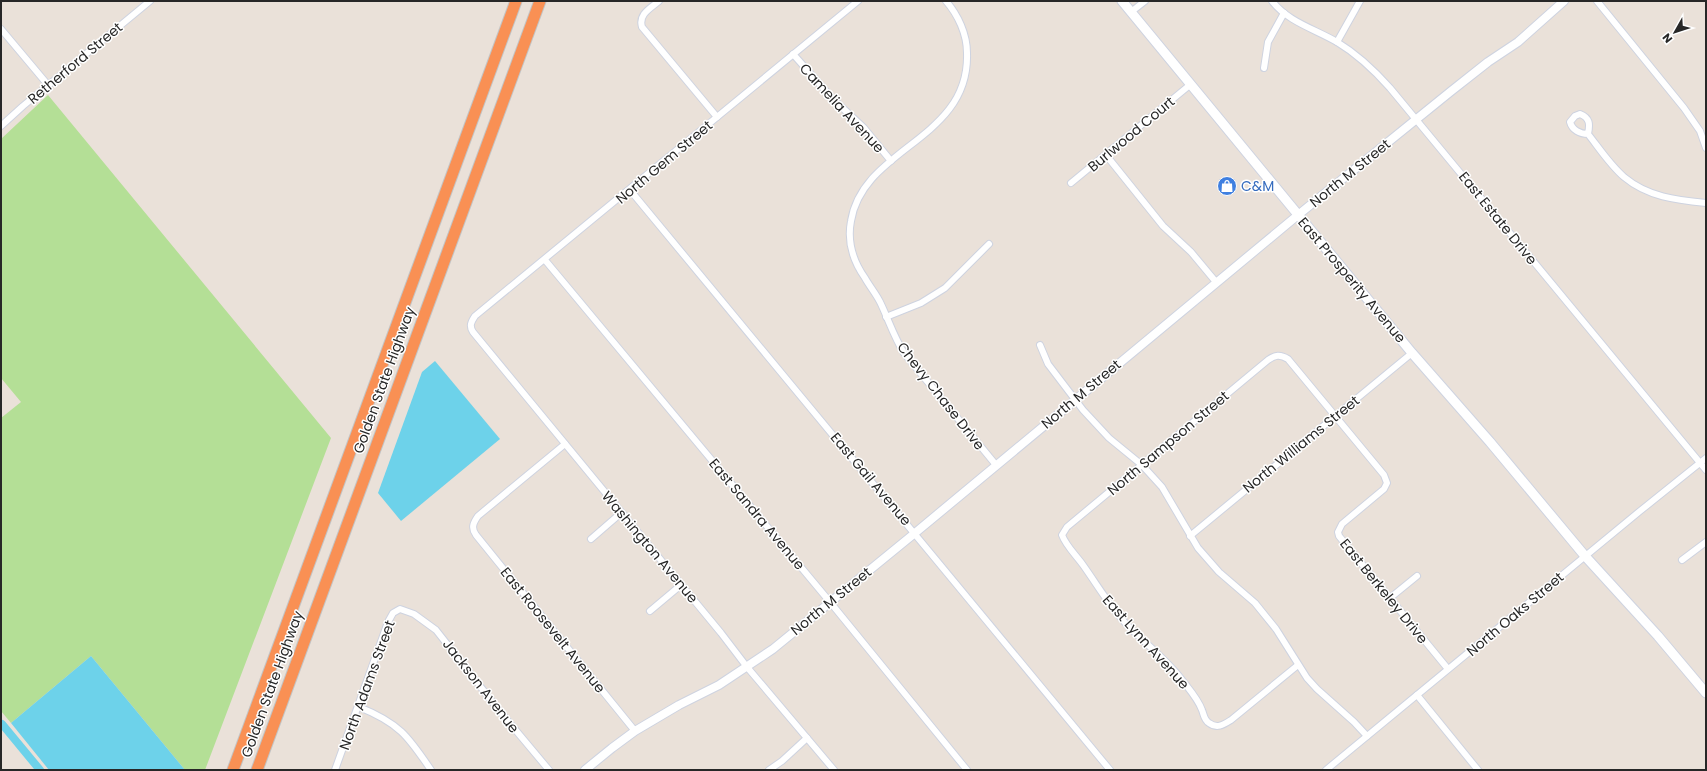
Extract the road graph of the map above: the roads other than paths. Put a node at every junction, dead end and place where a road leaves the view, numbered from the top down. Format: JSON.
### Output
{"nodes":[{"id":1,"x":150,"y":1,"type":"edge"},
{"id":2,"x":516,"y":1,"type":"edge"},
{"id":3,"x":540,"y":1,"type":"edge"},
{"id":4,"x":659,"y":1,"type":"edge"},
{"id":5,"x":858,"y":1,"type":"edge"},
{"id":6,"x":946,"y":1,"type":"edge"},
{"id":7,"x":1122,"y":1,"type":"edge"},
{"id":8,"x":1145,"y":1,"type":"edge"},
{"id":9,"x":1272,"y":1,"type":"edge"},
{"id":10,"x":1360,"y":1,"type":"edge"},
{"id":11,"x":1564,"y":1,"type":"edge"},
{"id":12,"x":1597,"y":1,"type":"edge"},
{"id":13,"x":1131,"y":12,"type":"junction"},
{"id":14,"x":1284,"y":13,"type":"junction"},
{"id":15,"x":1,"y":29,"type":"edge"},
{"id":16,"x":1337,"y":42,"type":"junction"},
{"id":17,"x":793,"y":54,"type":"junction"},
{"id":18,"x":1264,"y":68,"type":"dead end"},
{"id":19,"x":1191,"y":84,"type":"junction"},
{"id":20,"x":48,"y":85,"type":"junction"},
{"id":21,"x":717,"y":117,"type":"junction"},
{"id":22,"x":1417,"y":119,"type":"junction"},
{"id":23,"x":1,"y":126,"type":"edge"},
{"id":24,"x":1588,"y":134,"type":"dead end"},
{"id":25,"x":1706,"y":148,"type":"edge"},
{"id":26,"x":1106,"y":155,"type":"junction"},
{"id":27,"x":891,"y":161,"type":"junction"},
{"id":28,"x":1071,"y":183,"type":"dead end"},
{"id":29,"x":630,"y":190,"type":"junction"},
{"id":30,"x":1706,"y":203,"type":"edge"},
{"id":31,"x":1298,"y":215,"type":"junction"},
{"id":32,"x":989,"y":244,"type":"dead end"},
{"id":33,"x":545,"y":260,"type":"junction"},
{"id":34,"x":1216,"y":282,"type":"junction"},
{"id":35,"x":886,"y":317,"type":"junction"},
{"id":36,"x":471,"y":323,"type":"joint"},
{"id":37,"x":1040,"y":345,"type":"dead end"},
{"id":38,"x":1412,"y":353,"type":"junction"},
{"id":39,"x":1277,"y":355,"type":"joint"},
{"id":40,"x":1075,"y":399,"type":"junction"},
{"id":41,"x":1334,"y":416,"type":"junction"},
{"id":42,"x":565,"y":444,"type":"junction"},
{"id":43,"x":1706,"y":458,"type":"edge"},
{"id":44,"x":1700,"y":463,"type":"junction"},
{"id":45,"x":996,"y":465,"type":"junction"},
{"id":46,"x":1142,"y":465,"type":"junction"},
{"id":47,"x":1706,"y":470,"type":"edge"},
{"id":48,"x":622,"y":513,"type":"junction"},
{"id":49,"x":915,"y":533,"type":"junction"},
{"id":50,"x":1062,"y":535,"type":"joint"},
{"id":51,"x":1190,"y":536,"type":"junction"},
{"id":52,"x":591,"y":539,"type":"dead end"},
{"id":53,"x":1706,"y":542,"type":"edge"},
{"id":54,"x":1585,"y":556,"type":"junction"},
{"id":55,"x":1682,"y":560,"type":"dead end"},
{"id":56,"x":1417,"y":576,"type":"dead end"},
{"id":57,"x":681,"y":585,"type":"junction"},
{"id":58,"x":1390,"y":598,"type":"junction"},
{"id":59,"x":830,"y":602,"type":"junction"},
{"id":60,"x":650,"y":610,"type":"dead end"},
{"id":61,"x":406,"y":611,"type":"joint"},
{"id":62,"x":1298,"y":665,"type":"junction"},
{"id":63,"x":747,"y":667,"type":"junction"},
{"id":64,"x":1448,"y":669,"type":"junction"},
{"id":65,"x":1706,"y":693,"type":"edge"},
{"id":66,"x":1417,"y":695,"type":"junction"},
{"id":67,"x":359,"y":707,"type":"junction"},
{"id":68,"x":635,"y":731,"type":"junction"},
{"id":69,"x":1367,"y":736,"type":"junction"},
{"id":70,"x":807,"y":738,"type":"junction"},
{"id":71,"x":233,"y":770,"type":"edge"},
{"id":72,"x":257,"y":770,"type":"edge"},
{"id":73,"x":335,"y":770,"type":"edge"},
{"id":74,"x":431,"y":770,"type":"edge"},
{"id":75,"x":549,"y":770,"type":"edge"},
{"id":76,"x":585,"y":770,"type":"edge"},
{"id":77,"x":769,"y":770,"type":"edge"},
{"id":78,"x":834,"y":770,"type":"edge"},
{"id":79,"x":967,"y":770,"type":"edge"},
{"id":80,"x":1110,"y":770,"type":"edge"},
{"id":81,"x":1326,"y":770,"type":"edge"},
{"id":82,"x":1478,"y":770,"type":"edge"}],
"edges":[{"from":1,"to":20,"type":"street","name":"Retherford Street"},
{"from":2,"to":71,"type":"highway","name":"Golden State Highway"},
{"from":3,"to":72,"type":"highway","name":"Golden State Highway"},
{"from":4,"to":21,"type":"street"},
{"from":5,"to":17,"type":"street","name":"North Gem Street"},
{"from":6,"to":27,"type":"street","name":"Chevy Chase Drive"},
{"from":7,"to":13,"type":"main road","name":"East Prosperity Avenue"},
{"from":8,"to":13,"type":"street"},
{"from":9,"to":14,"type":"street","name":"East Estate Drive"},
{"from":10,"to":16,"type":"street"},
{"from":11,"to":22,"type":"street","name":"North M Street"},
{"from":12,"to":25,"type":"street"},
{"from":13,"to":19,"type":"main road","name":"East Prosperity Avenue"},
{"from":14,"to":16,"type":"street","name":"East Estate Drive"},
{"from":14,"to":18,"type":"street"},
{"from":15,"to":20,"type":"street"},
{"from":16,"to":22,"type":"street","name":"East Estate Drive"},
{"from":17,"to":21,"type":"street","name":"North Gem Street"},
{"from":17,"to":27,"type":"street","name":"Camelia Avenue"},
{"from":19,"to":26,"type":"street","name":"Burlwood Court"},
{"from":19,"to":31,"type":"main road","name":"East Prosperity Avenue"},
{"from":20,"to":23,"type":"street","name":"Retherford Street"},
{"from":21,"to":29,"type":"street","name":"North Gem Street"},
{"from":22,"to":31,"type":"street","name":"North M Street"},
{"from":22,"to":44,"type":"street","name":"East Estate Drive"},
{"from":24,"to":30,"type":"street"},
{"from":26,"to":28,"type":"street","name":"Burlwood Court"},
{"from":26,"to":34,"type":"street"},
{"from":27,"to":35,"type":"street","name":"Chevy Chase Drive"},
{"from":29,"to":33,"type":"street","name":"North Gem Street"},
{"from":29,"to":49,"type":"street","name":"East Gail Avenue"},
{"from":31,"to":34,"type":"street","name":"North M Street"},
{"from":31,"to":38,"type":"main road","name":"East Prosperity Avenue"},
{"from":32,"to":35,"type":"street"},
{"from":33,"to":36,"type":"street","name":"North Gem Street"},
{"from":33,"to":59,"type":"street","name":"East Sandra Avenue"},
{"from":34,"to":40,"type":"street","name":"North M Street"},
{"from":35,"to":45,"type":"street","name":"Chevy Chase Drive"},
{"from":36,"to":42,"type":"street","name":"Washington Avenue"},
{"from":37,"to":40,"type":"street"},
{"from":38,"to":41,"type":"street","name":"North Williams Street"},
{"from":38,"to":54,"type":"main road","name":"East Prosperity Avenue"},
{"from":39,"to":41,"type":"street","name":"East Berkeley Drive"},
{"from":39,"to":46,"type":"street","name":"North Sampson Street"},
{"from":40,"to":45,"type":"street","name":"North M Street"},
{"from":40,"to":46,"type":"street"},
{"from":41,"to":51,"type":"street","name":"North Williams Street"},
{"from":41,"to":58,"type":"street","name":"East Berkeley Drive"},
{"from":42,"to":48,"type":"street","name":"Washington Avenue"},
{"from":42,"to":68,"type":"street","name":"East Roosevelt Avenue"},
{"from":43,"to":44,"type":"street","name":"North Oaks Street"},
{"from":44,"to":47,"type":"street","name":"East Estate Drive"},
{"from":44,"to":54,"type":"street","name":"North Oaks Street"},
{"from":45,"to":49,"type":"street","name":"North M Street"},
{"from":46,"to":50,"type":"street","name":"North Sampson Street"},
{"from":46,"to":51,"type":"street"},
{"from":48,"to":52,"type":"street"},
{"from":48,"to":57,"type":"street","name":"Washington Avenue"},
{"from":49,"to":59,"type":"street","name":"North M Street"},
{"from":49,"to":80,"type":"street","name":"East Gail Avenue"},
{"from":50,"to":62,"type":"street","name":"East Lynn Avenue"},
{"from":51,"to":62,"type":"street"},
{"from":53,"to":55,"type":"street"},
{"from":54,"to":64,"type":"street","name":"North Oaks Street"},
{"from":54,"to":65,"type":"main road","name":"East Prosperity Avenue"},
{"from":56,"to":58,"type":"street"},
{"from":57,"to":60,"type":"street"},
{"from":57,"to":63,"type":"street","name":"Washington Avenue"},
{"from":58,"to":64,"type":"street","name":"East Berkeley Drive"},
{"from":59,"to":63,"type":"street","name":"North M Street"},
{"from":59,"to":79,"type":"street","name":"East Sandra Avenue"},
{"from":61,"to":67,"type":"street","name":"North Adams Street"},
{"from":61,"to":75,"type":"street","name":"Jackson Avenue"},
{"from":62,"to":69,"type":"street"},
{"from":63,"to":68,"type":"street","name":"North M Street"},
{"from":63,"to":70,"type":"street","name":"Washington Avenue"},
{"from":64,"to":66,"type":"street","name":"North Oaks Street"},
{"from":66,"to":69,"type":"street","name":"North Oaks Street"},
{"from":66,"to":82,"type":"street"},
{"from":67,"to":73,"type":"street","name":"North Adams Street"},
{"from":67,"to":74,"type":"street"},
{"from":68,"to":76,"type":"street","name":"North M Street"},
{"from":69,"to":81,"type":"street","name":"North Oaks Street"},
{"from":70,"to":77,"type":"street"},
{"from":70,"to":78,"type":"street","name":"Washington Avenue"}]}
